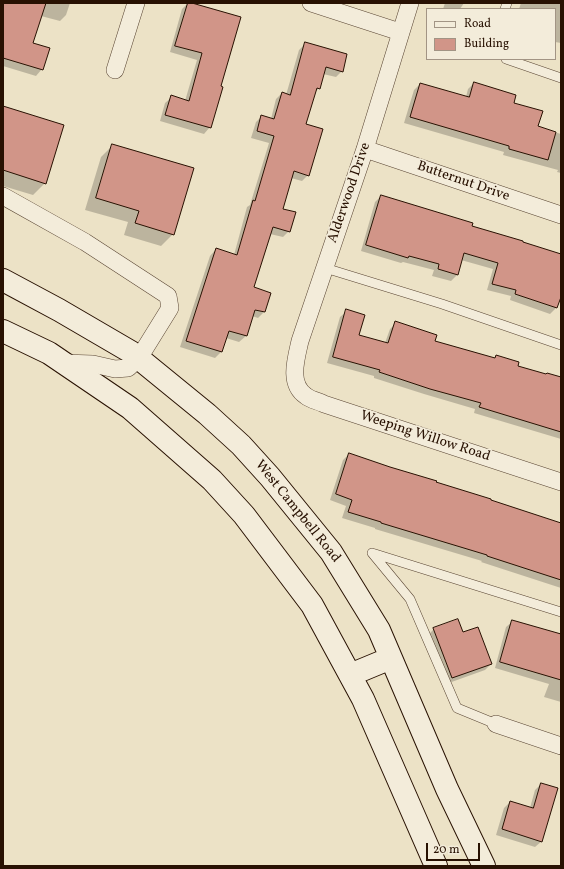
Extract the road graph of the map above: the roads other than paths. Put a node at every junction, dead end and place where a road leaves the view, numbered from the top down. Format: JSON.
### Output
{"nodes":[{"id":1,"x":136,"y":3,"type":"edge"},
{"id":2,"x":311,"y":3,"type":"edge"},
{"id":3,"x":410,"y":3,"type":"edge"},
{"id":4,"x":400,"y":32,"type":"junction"},
{"id":5,"x":509,"y":60,"type":"edge"},
{"id":6,"x":115,"y":70,"type":"dead end"},
{"id":7,"x":561,"y":78,"type":"edge"},
{"id":8,"x":365,"y":149,"type":"junction"},
{"id":9,"x":3,"y":196,"type":"edge"},
{"id":10,"x":561,"y":215,"type":"edge"},
{"id":11,"x":325,"y":268,"type":"junction"},
{"id":12,"x":3,"y":280,"type":"edge"},
{"id":13,"x":3,"y":331,"type":"edge"},
{"id":14,"x":561,"y":344,"type":"edge"},
{"id":15,"x":139,"y":358,"type":"junction"},
{"id":16,"x":63,"y":363,"type":"junction"},
{"id":17,"x":295,"y":383,"type":"joint"},
{"id":18,"x":561,"y":482,"type":"edge"},
{"id":19,"x":561,"y":612,"type":"edge"},
{"id":20,"x":391,"y":658,"type":"junction"},
{"id":21,"x":350,"y":675,"type":"junction"},
{"id":22,"x":496,"y":724,"type":"joint"},
{"id":23,"x":561,"y":746,"type":"edge"},
{"id":24,"x":436,"y":866,"type":"edge"},
{"id":25,"x":484,"y":866,"type":"edge"}],
"edges":[{"from":1,"to":6,"type":"street"},
{"from":2,"to":4,"type":"street"},
{"from":3,"to":4,"type":"street","name":"Alderwood Drive"},
{"from":4,"to":8,"type":"street","name":"Alderwood Drive"},
{"from":5,"to":7,"type":"lane"},
{"from":8,"to":10,"type":"street","name":"Butternut Drive"},
{"from":8,"to":11,"type":"street","name":"Alderwood Drive"},
{"from":9,"to":15,"type":"street"},
{"from":11,"to":14,"type":"lane"},
{"from":11,"to":17,"type":"street","name":"Alderwood Drive"},
{"from":12,"to":15,"type":"main road","name":"West Campbell Road"},
{"from":13,"to":16,"type":"main road"},
{"from":15,"to":16,"type":"street"},
{"from":15,"to":20,"type":"main road","name":"West Campbell Road"},
{"from":16,"to":21,"type":"main road"},
{"from":17,"to":18,"type":"street","name":"Weeping Willow Road"},
{"from":19,"to":22,"type":"lane"},
{"from":20,"to":21,"type":"main road"},
{"from":20,"to":25,"type":"main road","name":"West Campbell Road"},
{"from":21,"to":24,"type":"main road"},
{"from":22,"to":23,"type":"street"}]}
